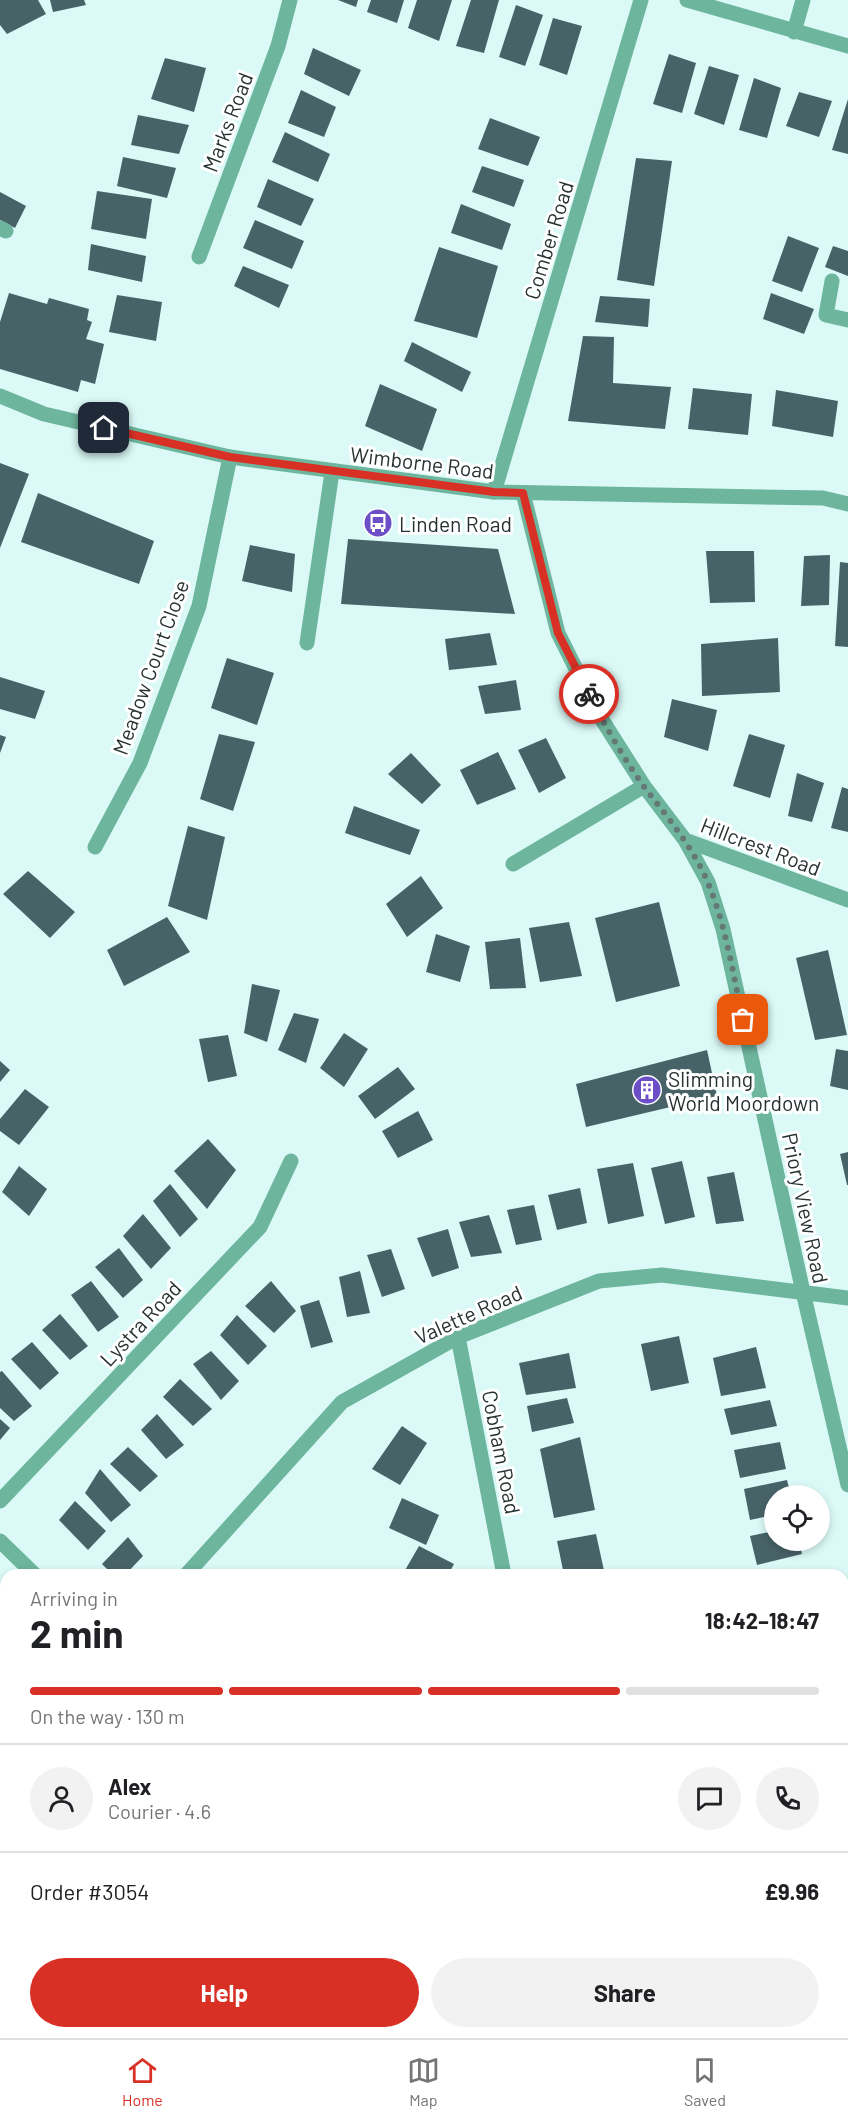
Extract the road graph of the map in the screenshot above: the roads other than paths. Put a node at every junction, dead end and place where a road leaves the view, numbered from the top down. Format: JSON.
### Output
{"nodes":[{"id":1,"x":290,"y":0,"type":"edge"},
{"id":2,"x":641,"y":0,"type":"edge"},
{"id":3,"x":687,"y":0,"type":"edge"},
{"id":4,"x":803,"y":0,"type":"edge"},
{"id":5,"x":794,"y":32,"type":"junction"},
{"id":6,"x":848,"y":46,"type":"edge"},
{"id":7,"x":199,"y":257,"type":"dead end"},
{"id":8,"x":832,"y":281,"type":"dead end"},
{"id":9,"x":848,"y":320,"type":"edge"},
{"id":10,"x":0,"y":396,"type":"edge"},
{"id":11,"x":230,"y":457,"type":"junction"},
{"id":12,"x":332,"y":472,"type":"junction"},
{"id":13,"x":494,"y":492,"type":"junction"},
{"id":14,"x":523,"y":493,"type":"junction"},
{"id":15,"x":848,"y":504,"type":"edge"},
{"id":16,"x":307,"y":643,"type":"dead end"},
{"id":17,"x":644,"y":786,"type":"junction"},
{"id":18,"x":685,"y":840,"type":"junction"},
{"id":19,"x":95,"y":847,"type":"dead end"},
{"id":20,"x":513,"y":864,"type":"dead end"},
{"id":21,"x":848,"y":900,"type":"edge"},
{"id":22,"x":291,"y":1161,"type":"dead end"},
{"id":23,"x":803,"y":1292,"type":"junction"},
{"id":24,"x":848,"y":1298,"type":"edge"},
{"id":25,"x":458,"y":1337,"type":"junction"},
{"id":26,"x":848,"y":1485,"type":"edge"},
{"id":27,"x":0,"y":1501,"type":"edge"},
{"id":28,"x":0,"y":1541,"type":"edge"},
{"id":29,"x":28,"y":1569,"type":"edge"},
{"id":30,"x":191,"y":1569,"type":"edge"},
{"id":31,"x":503,"y":1569,"type":"edge"}],
"edges":[{"from":1,"to":7,"type":"street","name":"Marks Road"},
{"from":2,"to":13,"type":"street","name":"Comber Road"},
{"from":3,"to":5,"type":"street"},
{"from":4,"to":5,"type":"street"},
{"from":5,"to":6,"type":"street"},
{"from":8,"to":9,"type":"street"},
{"from":10,"to":11,"type":"street","name":"Wimborne Road"},
{"from":11,"to":12,"type":"street","name":"Wimborne Road"},
{"from":11,"to":19,"type":"street","name":"Meadow Court Close"},
{"from":12,"to":13,"type":"street","name":"Wimborne Road"},
{"from":12,"to":16,"type":"street"},
{"from":13,"to":14,"type":"street","name":"Wimborne Road"},
{"from":14,"to":15,"type":"street","name":"Wimborne Road"},
{"from":14,"to":17,"type":"street","name":"Hillcrest Road"},
{"from":17,"to":18,"type":"street","name":"Hillcrest Road"},
{"from":17,"to":20,"type":"street"},
{"from":18,"to":21,"type":"street","name":"Hillcrest Road"},
{"from":18,"to":23,"type":"street","name":"Priory View Road"},
{"from":22,"to":27,"type":"street","name":"Lystra Road"},
{"from":23,"to":24,"type":"street","name":"Valette Road"},
{"from":23,"to":25,"type":"street","name":"Valette Road"},
{"from":23,"to":26,"type":"street","name":"Priory View Road"},
{"from":25,"to":30,"type":"street","name":"Valette Road"},
{"from":25,"to":31,"type":"street","name":"Cobham Road"},
{"from":28,"to":29,"type":"street"}]}
